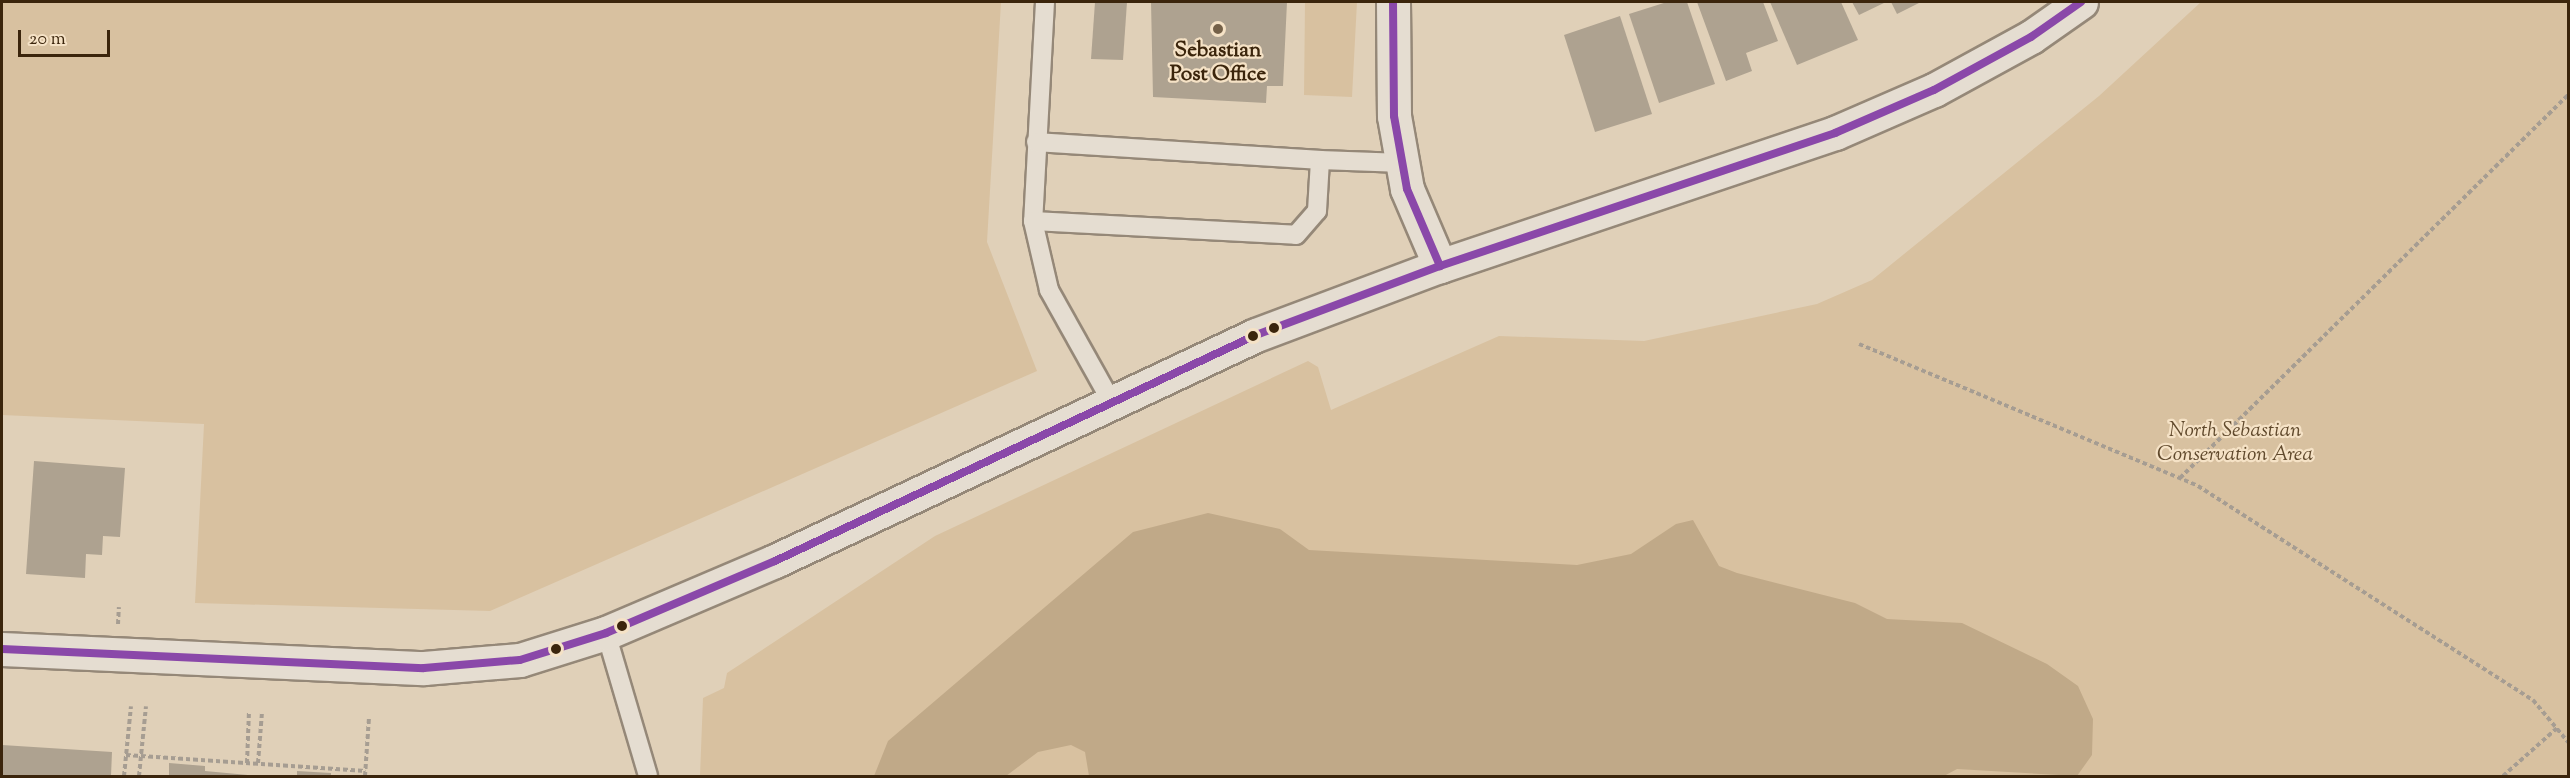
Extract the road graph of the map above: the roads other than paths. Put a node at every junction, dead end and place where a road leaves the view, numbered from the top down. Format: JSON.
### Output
{"nodes":[{"id":1,"x":1046,"y":2,"type":"edge"},
{"id":2,"x":1393,"y":2,"type":"edge"},
{"id":3,"x":2081,"y":2,"type":"edge"},
{"id":4,"x":1036,"y":142,"type":"junction"},
{"id":5,"x":1320,"y":160,"type":"junction"},
{"id":6,"x":1402,"y":163,"type":"junction"},
{"id":7,"x":1033,"y":221,"type":"junction"},
{"id":8,"x":1440,"y":266,"type":"junction"},
{"id":9,"x":1111,"y":401,"type":"junction"},
{"id":10,"x":606,"y":633,"type":"junction"},
{"id":11,"x":2,"y":649,"type":"edge"},
{"id":12,"x":648,"y":777,"type":"edge"}],
"edges":[{"from":1,"to":4,"type":"lane"},
{"from":2,"to":6,"type":"street"},
{"from":3,"to":8,"type":"street"},
{"from":4,"to":5,"type":"lane"},
{"from":4,"to":7,"type":"lane"},
{"from":5,"to":6,"type":"lane"},
{"from":5,"to":7,"type":"lane"},
{"from":6,"to":8,"type":"street"},
{"from":7,"to":9,"type":"lane"},
{"from":8,"to":9,"type":"street"},
{"from":9,"to":10,"type":"street"},
{"from":10,"to":11,"type":"street"},
{"from":10,"to":12,"type":"lane"}]}
